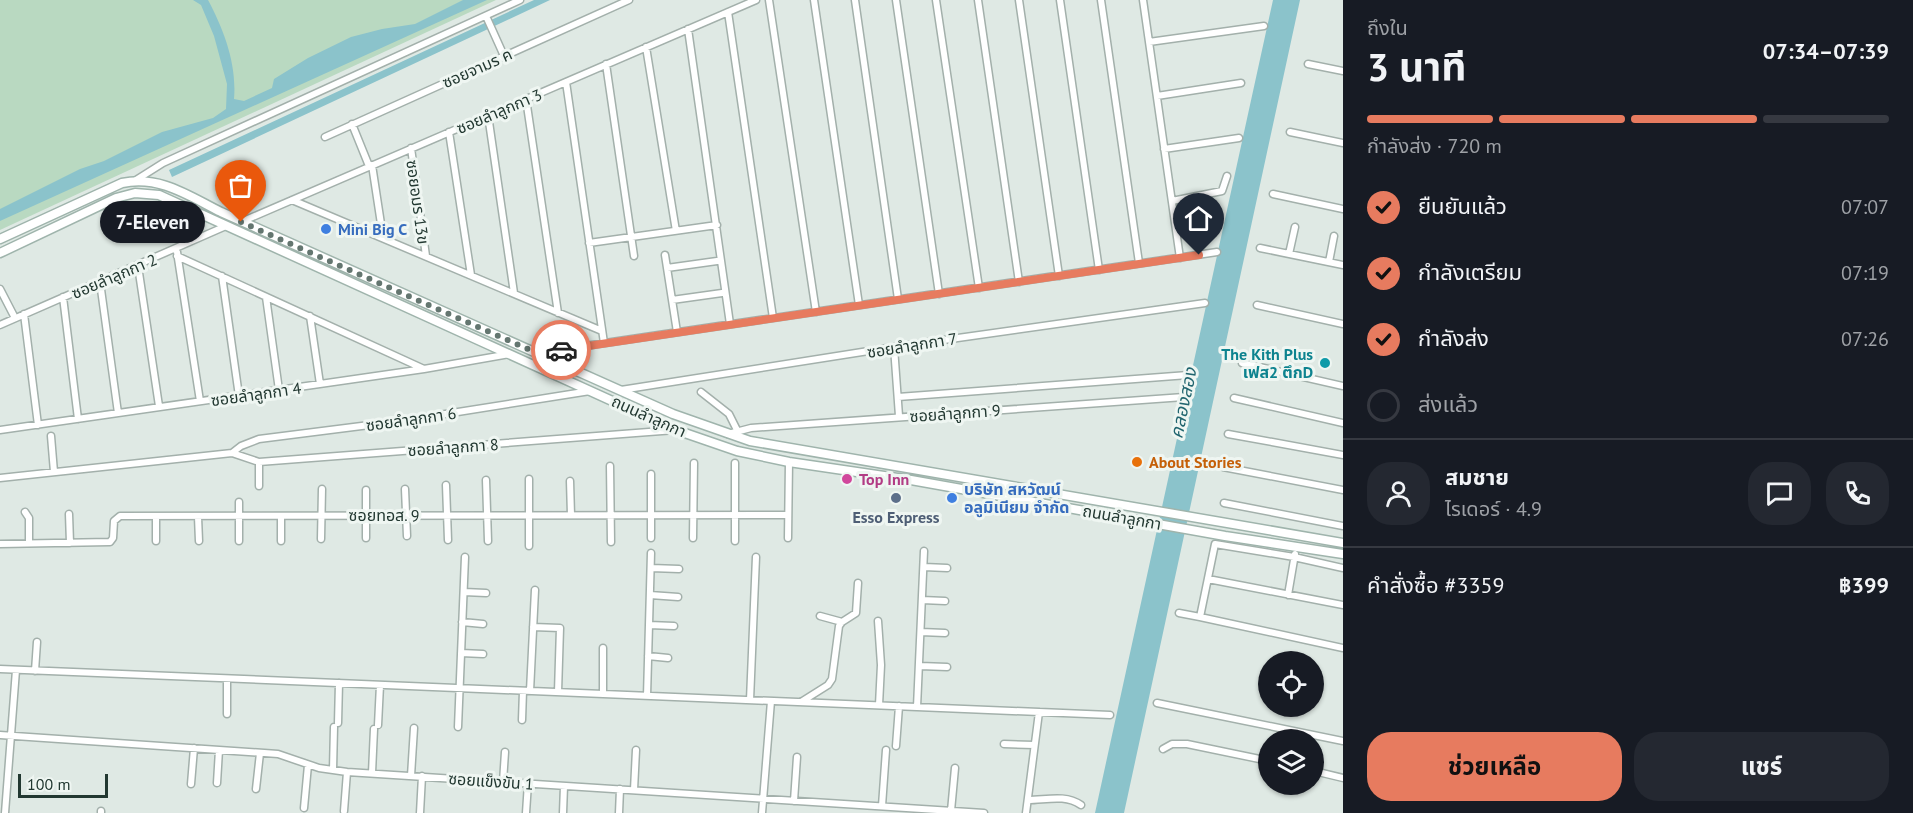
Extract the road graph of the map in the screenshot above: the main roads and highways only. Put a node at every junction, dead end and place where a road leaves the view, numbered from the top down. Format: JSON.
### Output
{"nodes":[{"id":1,"x":0,"y":239,"type":"edge"},
{"id":2,"x":0,"y":254,"type":"edge"},
{"id":3,"x":840,"y":457,"type":"junction"},
{"id":4,"x":839,"y":469,"type":"junction"},
{"id":5,"x":1343,"y":543,"type":"edge"},
{"id":6,"x":1343,"y":554,"type":"edge"}],
"edges":[{"from":1,"to":3,"type":"main road","name":"ถนนลำลูกกา"},
{"from":2,"to":4,"type":"main road","name":"ถนนลำลูกกา"},
{"from":3,"to":4,"type":"main road"},
{"from":3,"to":5,"type":"main road","name":"ถนนลำลูกกา"},
{"from":4,"to":6,"type":"main road","name":"ถนนลำลูกกา"}]}
